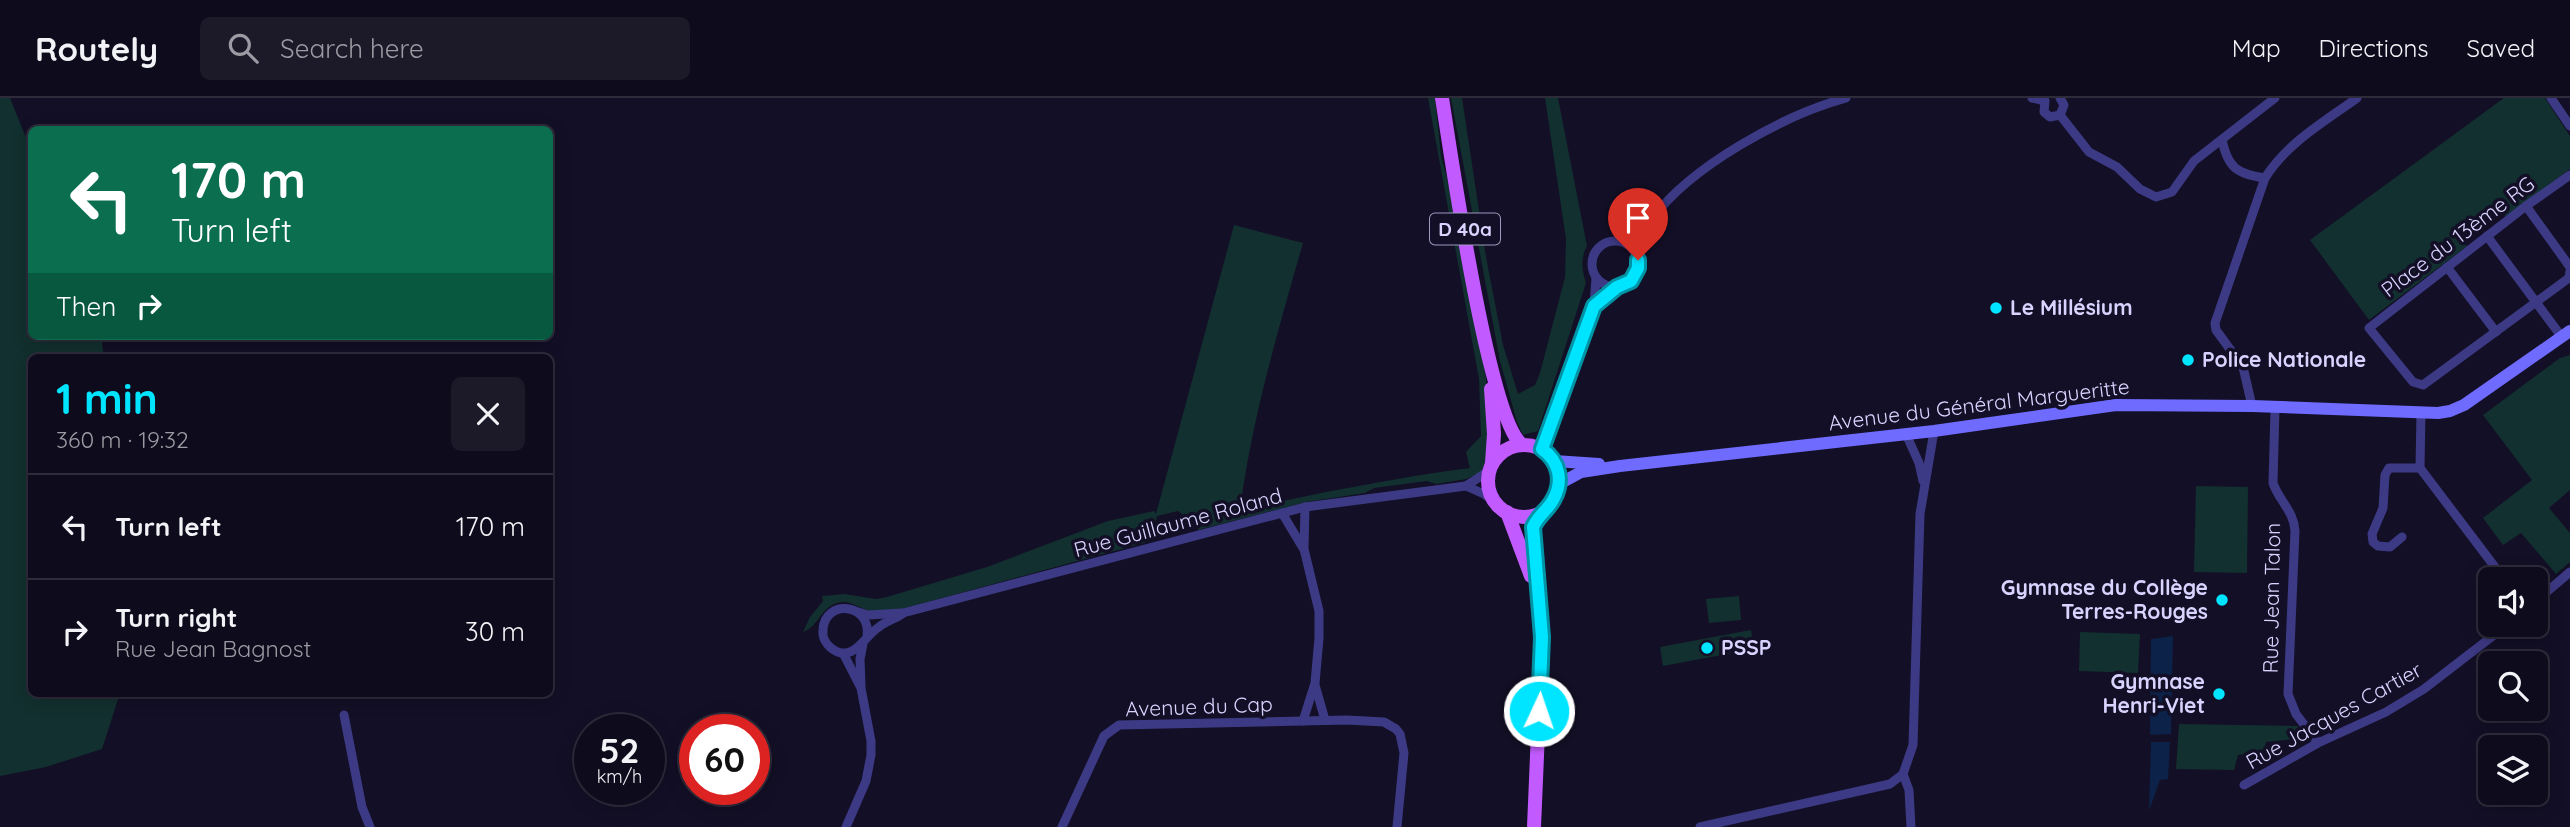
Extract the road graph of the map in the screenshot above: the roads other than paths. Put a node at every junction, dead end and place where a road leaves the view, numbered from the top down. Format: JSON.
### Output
{"nodes":[{"id":1,"x":1441,"y":98,"type":"edge"},
{"id":2,"x":1846,"y":98,"type":"edge"},
{"id":3,"x":2032,"y":98,"type":"edge"},
{"id":4,"x":2060,"y":98,"type":"edge"},
{"id":5,"x":2275,"y":98,"type":"edge"},
{"id":6,"x":2357,"y":98,"type":"edge"},
{"id":7,"x":2551,"y":98,"type":"edge"},
{"id":8,"x":2046,"y":99,"type":"edge"},
{"id":9,"x":2060,"y":115,"type":"junction"},
{"id":10,"x":2570,"y":126,"type":"edge"},
{"id":11,"x":2222,"y":140,"type":"junction"},
{"id":12,"x":2570,"y":175,"type":"edge"},
{"id":13,"x":2265,"y":178,"type":"junction"},
{"id":14,"x":2526,"y":206,"type":"junction"},
{"id":15,"x":1652,"y":220,"type":"junction"},
{"id":16,"x":2487,"y":236,"type":"junction"},
{"id":17,"x":1617,"y":240,"type":"junction"},
{"id":18,"x":1636,"y":253,"type":"junction"},
{"id":19,"x":2447,"y":267,"type":"junction"},
{"id":20,"x":2570,"y":269,"type":"edge"},
{"id":21,"x":1596,"y":278,"type":"junction"},
{"id":22,"x":1617,"y":287,"type":"junction"},
{"id":23,"x":2536,"y":302,"type":"junction"},
{"id":24,"x":1594,"y":306,"type":"junction"},
{"id":25,"x":2496,"y":332,"type":"junction"},
{"id":26,"x":2565,"y":333,"type":"edge"},
{"id":27,"x":1489,"y":360,"type":"junction"},
{"id":28,"x":2252,"y":406,"type":"junction"},
{"id":29,"x":2275,"y":408,"type":"junction"},
{"id":30,"x":2421,"y":412,"type":"junction"},
{"id":31,"x":1934,"y":431,"type":"junction"},
{"id":32,"x":1906,"y":434,"type":"junction"},
{"id":33,"x":1522,"y":445,"type":"junction"},
{"id":34,"x":1542,"y":449,"type":"junction"},
{"id":35,"x":1554,"y":461,"type":"junction"},
{"id":36,"x":1620,"y":466,"type":"junction"},
{"id":37,"x":1491,"y":467,"type":"junction"},
{"id":38,"x":2420,"y":468,"type":"junction"},
{"id":39,"x":1559,"y":484,"type":"junction"},
{"id":40,"x":1466,"y":486,"type":"junction"},
{"id":41,"x":1924,"y":486,"type":"junction"},
{"id":42,"x":1494,"y":501,"type":"junction"},
{"id":43,"x":1305,"y":507,"type":"junction"},
{"id":44,"x":1507,"y":512,"type":"junction"},
{"id":45,"x":1282,"y":513,"type":"junction"},
{"id":46,"x":1539,"y":514,"type":"junction"},
{"id":47,"x":2402,"y":537,"type":"dead end"},
{"id":48,"x":1304,"y":549,"type":"junction"},
{"id":49,"x":2494,"y":567,"type":"edge"},
{"id":50,"x":2570,"y":572,"type":"edge"},
{"id":51,"x":2548,"y":591,"type":"edge"},
{"id":52,"x":1537,"y":595,"type":"junction"},
{"id":53,"x":858,"y":612,"type":"junction"},
{"id":54,"x":903,"y":613,"type":"junction"},
{"id":55,"x":2492,"y":637,"type":"edge"},
{"id":56,"x":865,"y":641,"type":"junction"},
{"id":57,"x":843,"y":653,"type":"junction"},
{"id":58,"x":1315,"y":683,"type":"junction"},
{"id":59,"x":861,"y":688,"type":"junction"},
{"id":60,"x":344,"y":715,"type":"dead end"},
{"id":61,"x":1325,"y":720,"type":"junction"},
{"id":62,"x":1303,"y":722,"type":"junction"},
{"id":63,"x":2318,"y":743,"type":"junction"},
{"id":64,"x":1903,"y":774,"type":"junction"},
{"id":65,"x":2244,"y":785,"type":"dead end"},
{"id":66,"x":370,"y":827,"type":"edge"},
{"id":67,"x":846,"y":827,"type":"edge"},
{"id":68,"x":1062,"y":827,"type":"edge"},
{"id":69,"x":1397,"y":827,"type":"edge"},
{"id":70,"x":1534,"y":827,"type":"edge"},
{"id":71,"x":1700,"y":827,"type":"edge"},
{"id":72,"x":1911,"y":827,"type":"edge"}],
"edges":[{"from":1,"to":27,"type":"main road","number":"D 40a"},
{"from":2,"to":15,"type":"street"},
{"from":3,"to":8,"type":"street"},
{"from":4,"to":9,"type":"street"},
{"from":5,"to":11,"type":"street"},
{"from":6,"to":13,"type":"street"},
{"from":7,"to":10,"type":"street"},
{"from":8,"to":9,"type":"street"},
{"from":9,"to":11,"type":"street"},
{"from":11,"to":13,"type":"street"},
{"from":12,"to":14,"type":"street","name":"Place du 13ème RG"},
{"from":13,"to":28,"type":"street"},
{"from":14,"to":16,"type":"street","name":"Place du 13ème RG"},
{"from":14,"to":20,"type":"street"},
{"from":15,"to":17,"type":"street"},
{"from":15,"to":18,"type":"street"},
{"from":16,"to":19,"type":"street","name":"Place du 13ème RG"},
{"from":16,"to":23,"type":"street"},
{"from":17,"to":18,"type":"street"},
{"from":17,"to":21,"type":"street"},
{"from":18,"to":22,"type":"street"},
{"from":19,"to":25,"type":"street"},
{"from":19,"to":25,"type":"street","name":"Place du 13ème RG"},
{"from":20,"to":23,"type":"street"},
{"from":21,"to":22,"type":"street"},
{"from":21,"to":24,"type":"street"},
{"from":22,"to":24,"type":"street"},
{"from":23,"to":25,"type":"street"},
{"from":23,"to":26,"type":"street"},
{"from":24,"to":34,"type":"street"},
{"from":26,"to":30,"type":"street","name":"Avenue du Général Margueritte"},
{"from":27,"to":33,"type":"main road","number":"D 40a"},
{"from":27,"to":37,"type":"main road","number":"D 40a"},
{"from":28,"to":29,"type":"street","name":"Avenue du Général Margueritte"},
{"from":28,"to":31,"type":"street","name":"Avenue du Général Margueritte"},
{"from":29,"to":30,"type":"street","name":"Avenue du Général Margueritte"},
{"from":29,"to":63,"type":"street","name":"Rue Jean Talon"},
{"from":30,"to":38,"type":"street"},
{"from":31,"to":32,"type":"street","name":"Avenue du Général Margueritte"},
{"from":31,"to":41,"type":"street"},
{"from":32,"to":36,"type":"street","name":"Avenue du Général Margueritte"},
{"from":32,"to":41,"type":"street"},
{"from":33,"to":34,"type":"main road"},
{"from":33,"to":37,"type":"main road"},
{"from":34,"to":35,"type":"main road"},
{"from":35,"to":36,"type":"street","name":"Avenue du Général Margueritte"},
{"from":35,"to":39,"type":"main road"},
{"from":36,"to":39,"type":"street","name":"Avenue du Général Margueritte"},
{"from":37,"to":40,"type":"street"},
{"from":37,"to":42,"type":"main road"},
{"from":38,"to":47,"type":"street"},
{"from":38,"to":49,"type":"street"},
{"from":39,"to":46,"type":"main road"},
{"from":40,"to":42,"type":"street"},
{"from":40,"to":43,"type":"street","name":"Rue Guillaume Roland"},
{"from":41,"to":64,"type":"street"},
{"from":42,"to":44,"type":"main road"},
{"from":43,"to":45,"type":"street","name":"Rue Guillaume Roland"},
{"from":43,"to":48,"type":"street"},
{"from":44,"to":46,"type":"main road"},
{"from":44,"to":52,"type":"main road"},
{"from":45,"to":48,"type":"street"},
{"from":45,"to":54,"type":"street","name":"Rue Guillaume Roland"},
{"from":46,"to":52,"type":"main road"},
{"from":48,"to":58,"type":"street"},
{"from":50,"to":51,"type":"street"},
{"from":52,"to":70,"type":"main road"},
{"from":53,"to":54,"type":"street","name":"Rue Guillaume Roland"},
{"from":53,"to":56,"type":"street"},
{"from":53,"to":57,"type":"street"},
{"from":54,"to":56,"type":"street","name":"Rue Guillaume Roland"},
{"from":55,"to":63,"type":"street","name":"Rue Jacques Cartier"},
{"from":56,"to":57,"type":"street"},
{"from":56,"to":59,"type":"street"},
{"from":57,"to":59,"type":"street"},
{"from":58,"to":61,"type":"street"},
{"from":58,"to":62,"type":"street"},
{"from":59,"to":67,"type":"street"},
{"from":60,"to":66,"type":"street"},
{"from":61,"to":62,"type":"street","name":"Avenue du Cap"},
{"from":61,"to":69,"type":"street","name":"Avenue du Cap"},
{"from":62,"to":68,"type":"street","name":"Avenue du Cap"},
{"from":63,"to":65,"type":"street","name":"Rue Jacques Cartier"},
{"from":64,"to":71,"type":"street"},
{"from":64,"to":72,"type":"street"}]}
